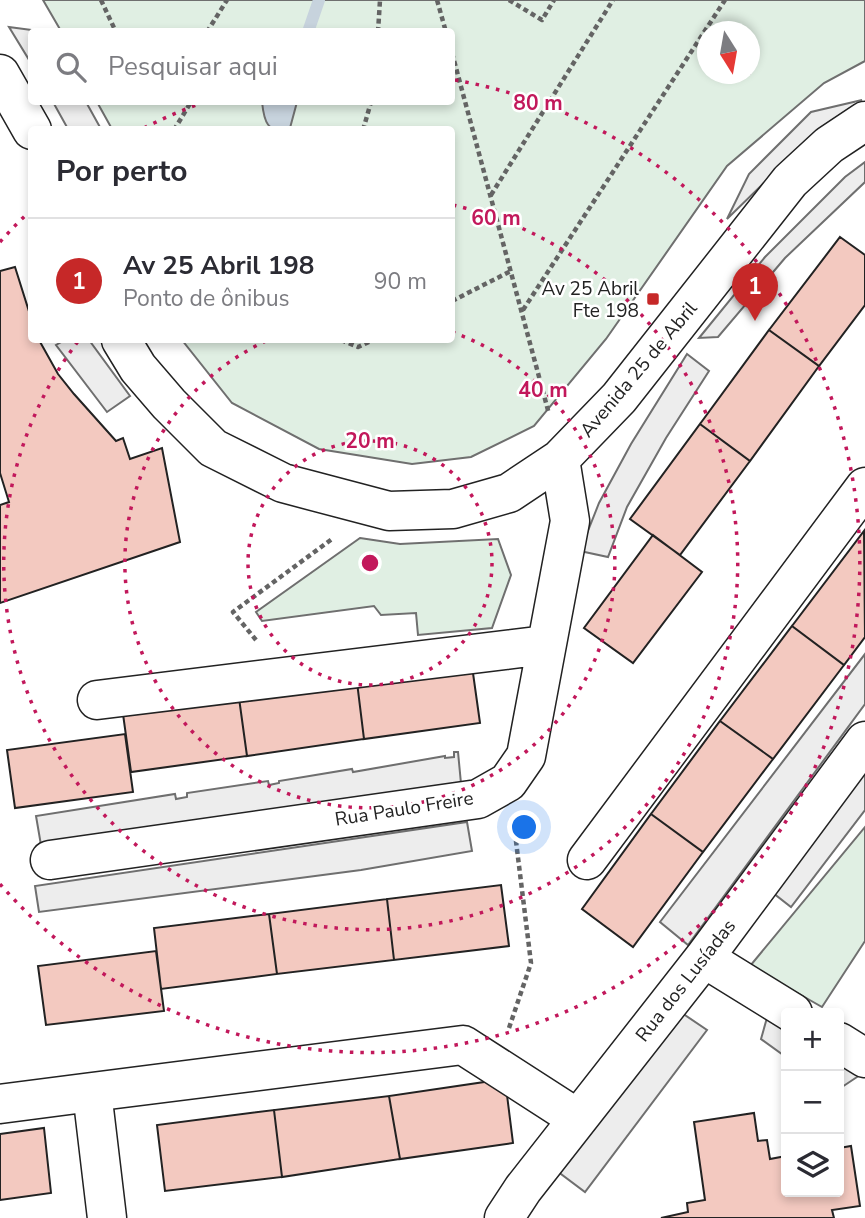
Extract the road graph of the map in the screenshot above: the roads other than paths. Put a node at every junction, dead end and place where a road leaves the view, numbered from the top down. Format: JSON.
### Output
{"nodes":[{"id":1,"x":0,"y":74,"type":"edge"},
{"id":2,"x":865,"y":121,"type":"edge"},
{"id":3,"x":30,"y":126,"type":"edge"},
{"id":4,"x":123,"y":343,"type":"edge"},
{"id":5,"x":560,"y":459,"type":"junction"},
{"id":6,"x":865,"y":487,"type":"edge"},
{"id":7,"x":545,"y":645,"type":"junction"},
{"id":8,"x":97,"y":700,"type":"dead end"},
{"id":9,"x":865,"y":741,"type":"edge"},
{"id":10,"x":50,"y":860,"type":"dead end"},
{"id":11,"x":587,"y":860,"type":"dead end"},
{"id":12,"x":704,"y":958,"type":"junction"},
{"id":13,"x":785,"y":1008,"type":"edge"},
{"id":14,"x":844,"y":1045,"type":"edge"},
{"id":15,"x":865,"y":1058,"type":"edge"},
{"id":16,"x":92,"y":1092,"type":"junction"},
{"id":17,"x":0,"y":1104,"type":"edge"},
{"id":18,"x":578,"y":1119,"type":"junction"},
{"id":19,"x":107,"y":1218,"type":"edge"},
{"id":20,"x":504,"y":1218,"type":"edge"}],
"edges":[{"from":1,"to":3,"type":"street"},
{"from":2,"to":5,"type":"street","name":"Avenida 25 de Abril"},
{"from":4,"to":5,"type":"street","name":"Avenida 25 de Abril"},
{"from":5,"to":7,"type":"street","name":"Rua Paulo Freire"},
{"from":6,"to":11,"type":"street"},
{"from":7,"to":8,"type":"street"},
{"from":7,"to":10,"type":"street","name":"Rua Paulo Freire"},
{"from":9,"to":12,"type":"street","name":"Rua dos Lusíadas"},
{"from":12,"to":13,"type":"street"},
{"from":12,"to":18,"type":"street","name":"Rua dos Lusíadas"},
{"from":14,"to":15,"type":"street"},
{"from":16,"to":17,"type":"street"},
{"from":16,"to":18,"type":"street"},
{"from":16,"to":19,"type":"street"},
{"from":18,"to":20,"type":"street","name":"Rua dos Lusíadas"}]}
